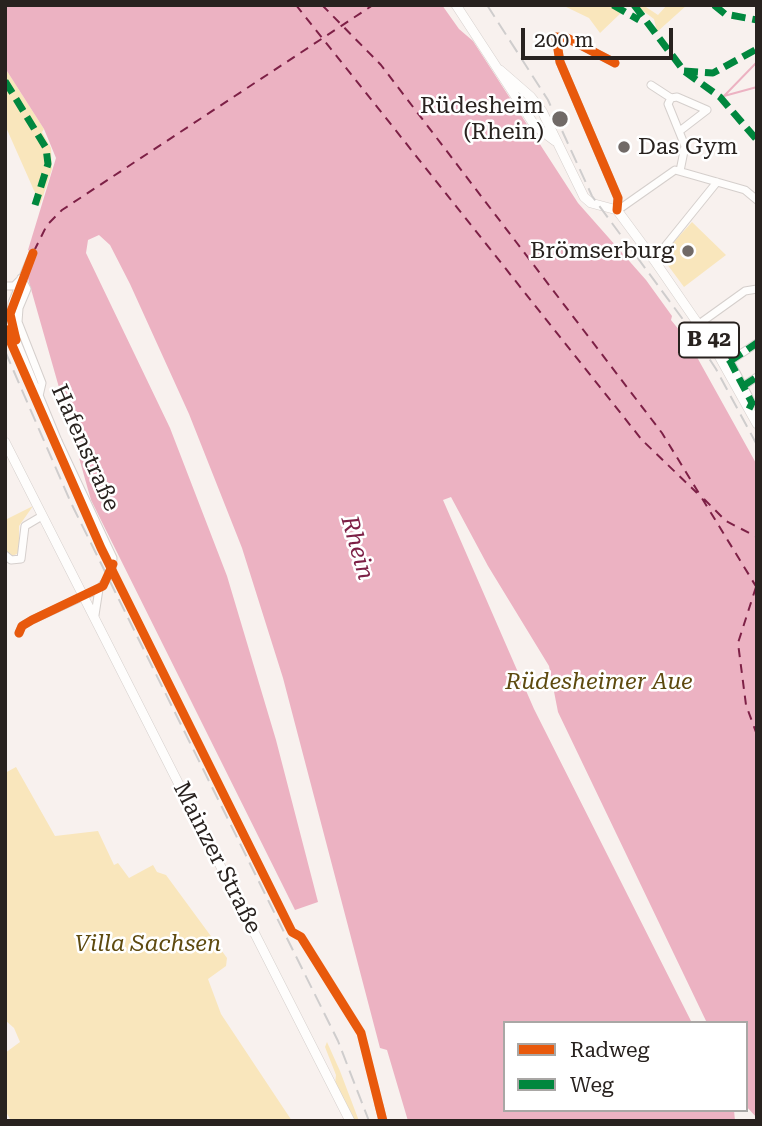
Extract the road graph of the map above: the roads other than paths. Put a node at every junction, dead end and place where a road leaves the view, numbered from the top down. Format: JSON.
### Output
{"nodes":[{"id":1,"x":456,"y":5,"type":"edge"},
{"id":2,"x":615,"y":63,"type":"dead end"},
{"id":3,"x":651,"y":85,"type":"dead end"},
{"id":4,"x":671,"y":98,"type":"junction"},
{"id":5,"x":681,"y":130,"type":"junction"},
{"id":6,"x":680,"y":171,"type":"junction"},
{"id":7,"x":717,"y":182,"type":"junction"},
{"id":8,"x":757,"y":200,"type":"edge"},
{"id":9,"x":617,"y":210,"type":"junction"},
{"id":10,"x":33,"y":253,"type":"dead end"},
{"id":11,"x":654,"y":260,"type":"junction"},
{"id":12,"x":22,"y":278,"type":"junction"},
{"id":13,"x":5,"y":286,"type":"edge"},
{"id":14,"x":757,"y":289,"type":"edge"},
{"id":15,"x":5,"y":296,"type":"edge"},
{"id":16,"x":12,"y":303,"type":"junction"},
{"id":17,"x":699,"y":324,"type":"junction"},
{"id":18,"x":757,"y":343,"type":"edge"},
{"id":19,"x":714,"y":346,"type":"junction"},
{"id":20,"x":730,"y":361,"type":"junction"},
{"id":21,"x":757,"y":377,"type":"edge"},
{"id":22,"x":743,"y":386,"type":"junction"},
{"id":23,"x":39,"y":396,"type":"junction"},
{"id":24,"x":749,"y":409,"type":"junction"},
{"id":25,"x":757,"y":424,"type":"edge"},
{"id":26,"x":5,"y":442,"type":"edge"},
{"id":27,"x":43,"y":516,"type":"junction"},
{"id":28,"x":5,"y":555,"type":"edge"},
{"id":29,"x":99,"y":589,"type":"junction"},
{"id":30,"x":83,"y":596,"type":"junction"},
{"id":31,"x":95,"y":618,"type":"junction"},
{"id":32,"x":19,"y":633,"type":"dead end"},
{"id":33,"x":379,"y":1105,"type":"dead end"},
{"id":34,"x":350,"y":1121,"type":"edge"},
{"id":35,"x":383,"y":1121,"type":"edge"}],
"edges":[{"from":1,"to":9,"type":"main road"},
{"from":2,"to":9,"type":"street"},
{"from":3,"to":4,"type":"street"},
{"from":4,"to":5,"type":"street"},
{"from":4,"to":5,"type":"street"},
{"from":5,"to":6,"type":"street"},
{"from":6,"to":7,"type":"street"},
{"from":6,"to":9,"type":"street"},
{"from":7,"to":8,"type":"street"},
{"from":7,"to":11,"type":"street"},
{"from":9,"to":11,"type":"main road","number":"B 42"},
{"from":10,"to":12,"type":"street","name":"Hafenstraße"},
{"from":11,"to":17,"type":"main road","number":"B 42"},
{"from":12,"to":13,"type":"street"},
{"from":12,"to":16,"type":"street","name":"Hafenstraße"},
{"from":12,"to":23,"type":"street"},
{"from":14,"to":17,"type":"street"},
{"from":15,"to":16,"type":"street"},
{"from":16,"to":23,"type":"street","name":"Hafenstraße"},
{"from":17,"to":19,"type":"main road","number":"B 42"},
{"from":18,"to":20,"type":"street"},
{"from":19,"to":20,"type":"street"},
{"from":19,"to":24,"type":"main road","number":"B 42"},
{"from":20,"to":22,"type":"street"},
{"from":21,"to":22,"type":"street"},
{"from":22,"to":24,"type":"street"},
{"from":23,"to":29,"type":"street","name":"Hafenstraße","bridge":true},
{"from":24,"to":25,"type":"main road","number":"B 42"},
{"from":26,"to":27,"type":"main road","name":"Mainzer Straße"},
{"from":27,"to":28,"type":"street"},
{"from":27,"to":30,"type":"main road","name":"Mainzer Straße"},
{"from":29,"to":30,"type":"street"},
{"from":29,"to":31,"type":"street","name":"Hafenstraße"},
{"from":30,"to":31,"type":"main road","name":"Mainzer Straße"},
{"from":30,"to":32,"type":"street"},
{"from":31,"to":34,"type":"main road","name":"Mainzer Straße"},
{"from":33,"to":35,"type":"street"}]}
